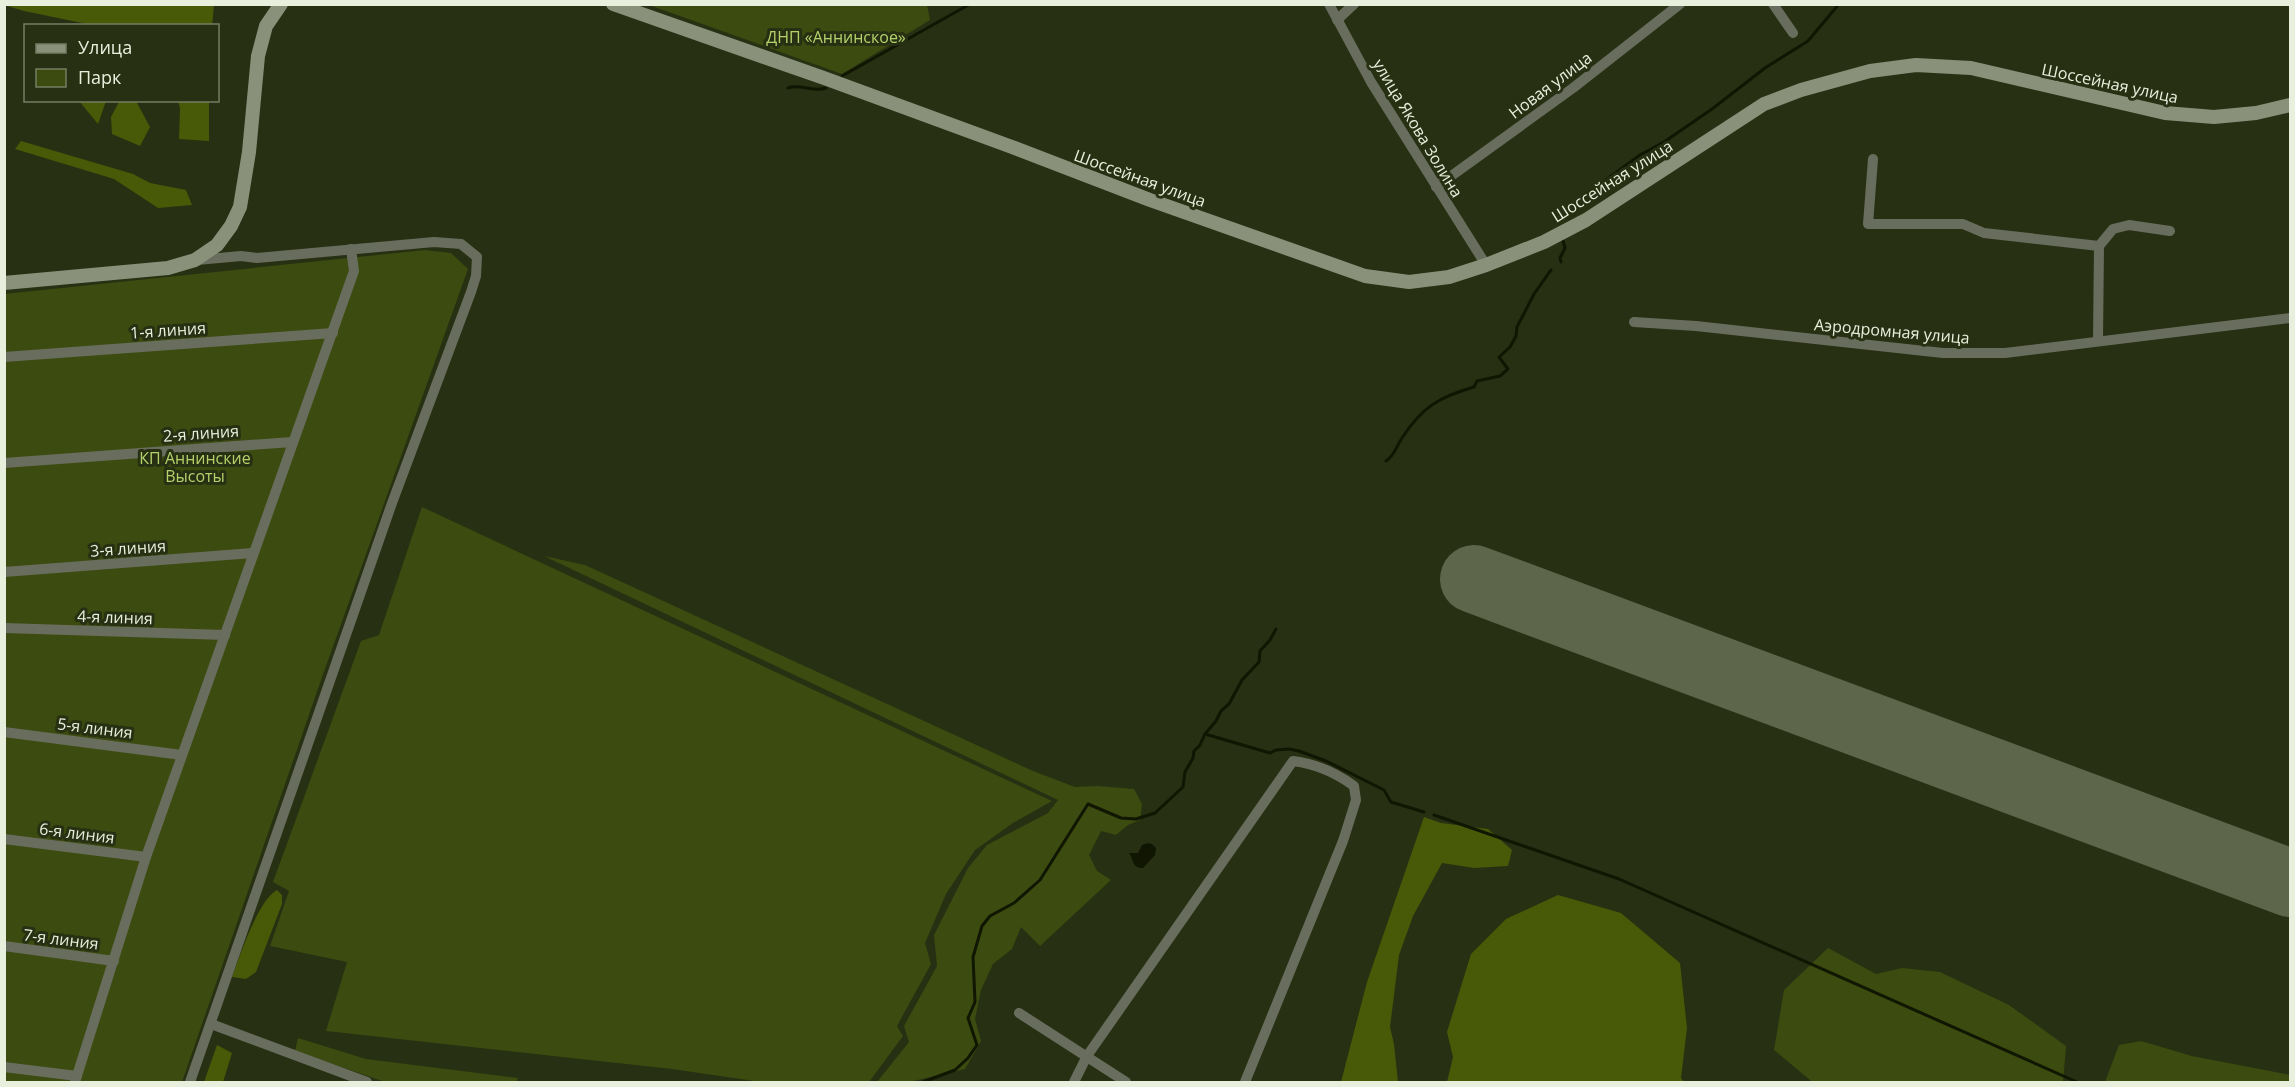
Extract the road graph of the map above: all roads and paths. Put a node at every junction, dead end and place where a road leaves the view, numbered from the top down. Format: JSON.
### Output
{"nodes":[{"id":1,"x":280,"y":4,"type":"edge"},
{"id":2,"x":613,"y":4,"type":"edge"},
{"id":3,"x":1329,"y":4,"type":"edge"},
{"id":4,"x":1354,"y":4,"type":"edge"},
{"id":5,"x":1680,"y":4,"type":"edge"},
{"id":6,"x":1773,"y":4,"type":"edge"},
{"id":7,"x":1337,"y":20,"type":"junction"},
{"id":8,"x":1793,"y":33,"type":"dead end"},
{"id":9,"x":2290,"y":105,"type":"edge"},
{"id":10,"x":1873,"y":159,"type":"dead end"},
{"id":11,"x":1436,"y":187,"type":"junction"},
{"id":12,"x":2170,"y":231,"type":"dead end"},
{"id":13,"x":2099,"y":246,"type":"junction"},
{"id":14,"x":351,"y":249,"type":"junction"},
{"id":15,"x":195,"y":260,"type":"junction"},
{"id":16,"x":1486,"y":265,"type":"junction"},
{"id":17,"x":4,"y":283,"type":"edge"},
{"id":18,"x":2290,"y":318,"type":"edge"},
{"id":19,"x":1634,"y":322,"type":"dead end"},
{"id":20,"x":333,"y":333,"type":"junction"},
{"id":21,"x":2098,"y":341,"type":"junction"},
{"id":22,"x":4,"y":357,"type":"edge"},
{"id":23,"x":292,"y":442,"type":"junction"},
{"id":24,"x":4,"y":463,"type":"edge"},
{"id":25,"x":254,"y":553,"type":"junction"},
{"id":26,"x":4,"y":572,"type":"edge"},
{"id":27,"x":4,"y":628,"type":"edge"},
{"id":28,"x":225,"y":635,"type":"junction"},
{"id":29,"x":4,"y":732,"type":"edge"},
{"id":30,"x":182,"y":755,"type":"junction"},
{"id":31,"x":4,"y":839,"type":"edge"},
{"id":32,"x":146,"y":857,"type":"junction"},
{"id":33,"x":4,"y":946,"type":"edge"},
{"id":34,"x":114,"y":961,"type":"junction"},
{"id":35,"x":1019,"y":1013,"type":"dead end"},
{"id":36,"x":211,"y":1024,"type":"junction"},
{"id":37,"x":1087,"y":1056,"type":"junction"},
{"id":38,"x":4,"y":1067,"type":"edge"},
{"id":39,"x":76,"y":1079,"type":"edge"},
{"id":40,"x":190,"y":1083,"type":"edge"},
{"id":41,"x":367,"y":1083,"type":"edge"},
{"id":42,"x":1074,"y":1083,"type":"edge"},
{"id":43,"x":1126,"y":1083,"type":"edge"},
{"id":44,"x":1245,"y":1083,"type":"edge"}],
"edges":[{"from":1,"to":15,"type":"main road"},
{"from":2,"to":16,"type":"main road","name":"Шоссейная улица"},
{"from":3,"to":7,"type":"street","name":"улица Якова Золина"},
{"from":4,"to":7,"type":"street"},
{"from":5,"to":11,"type":"street","name":"Новая улица"},
{"from":6,"to":8,"type":"street"},
{"from":7,"to":11,"type":"street","name":"улица Якова Золина"},
{"from":9,"to":16,"type":"main road","name":"Шоссейная улица"},
{"from":10,"to":13,"type":"street"},
{"from":11,"to":16,"type":"street","name":"улица Якова Золина"},
{"from":12,"to":13,"type":"street"},
{"from":13,"to":21,"type":"street"},
{"from":14,"to":15,"type":"street"},
{"from":14,"to":20,"type":"street"},
{"from":14,"to":36,"type":"street"},
{"from":15,"to":17,"type":"main road"},
{"from":18,"to":21,"type":"street","name":"Аэродромная улица"},
{"from":19,"to":21,"type":"street","name":"Аэродромная улица"},
{"from":20,"to":22,"type":"street","name":"1-я линия"},
{"from":20,"to":23,"type":"street"},
{"from":23,"to":24,"type":"street","name":"2-я линия"},
{"from":23,"to":25,"type":"street"},
{"from":25,"to":26,"type":"street","name":"3-я линия"},
{"from":25,"to":28,"type":"street"},
{"from":27,"to":28,"type":"street","name":"4-я линия"},
{"from":28,"to":30,"type":"street"},
{"from":29,"to":30,"type":"street","name":"5-я линия"},
{"from":30,"to":32,"type":"street"},
{"from":31,"to":32,"type":"street","name":"6-я линия"},
{"from":32,"to":34,"type":"street"},
{"from":33,"to":34,"type":"street","name":"7-я линия"},
{"from":34,"to":39,"type":"street"},
{"from":35,"to":37,"type":"street"},
{"from":36,"to":40,"type":"street"},
{"from":36,"to":41,"type":"street"},
{"from":37,"to":42,"type":"street"},
{"from":37,"to":43,"type":"street"},
{"from":37,"to":44,"type":"street"},
{"from":38,"to":39,"type":"street"}]}
